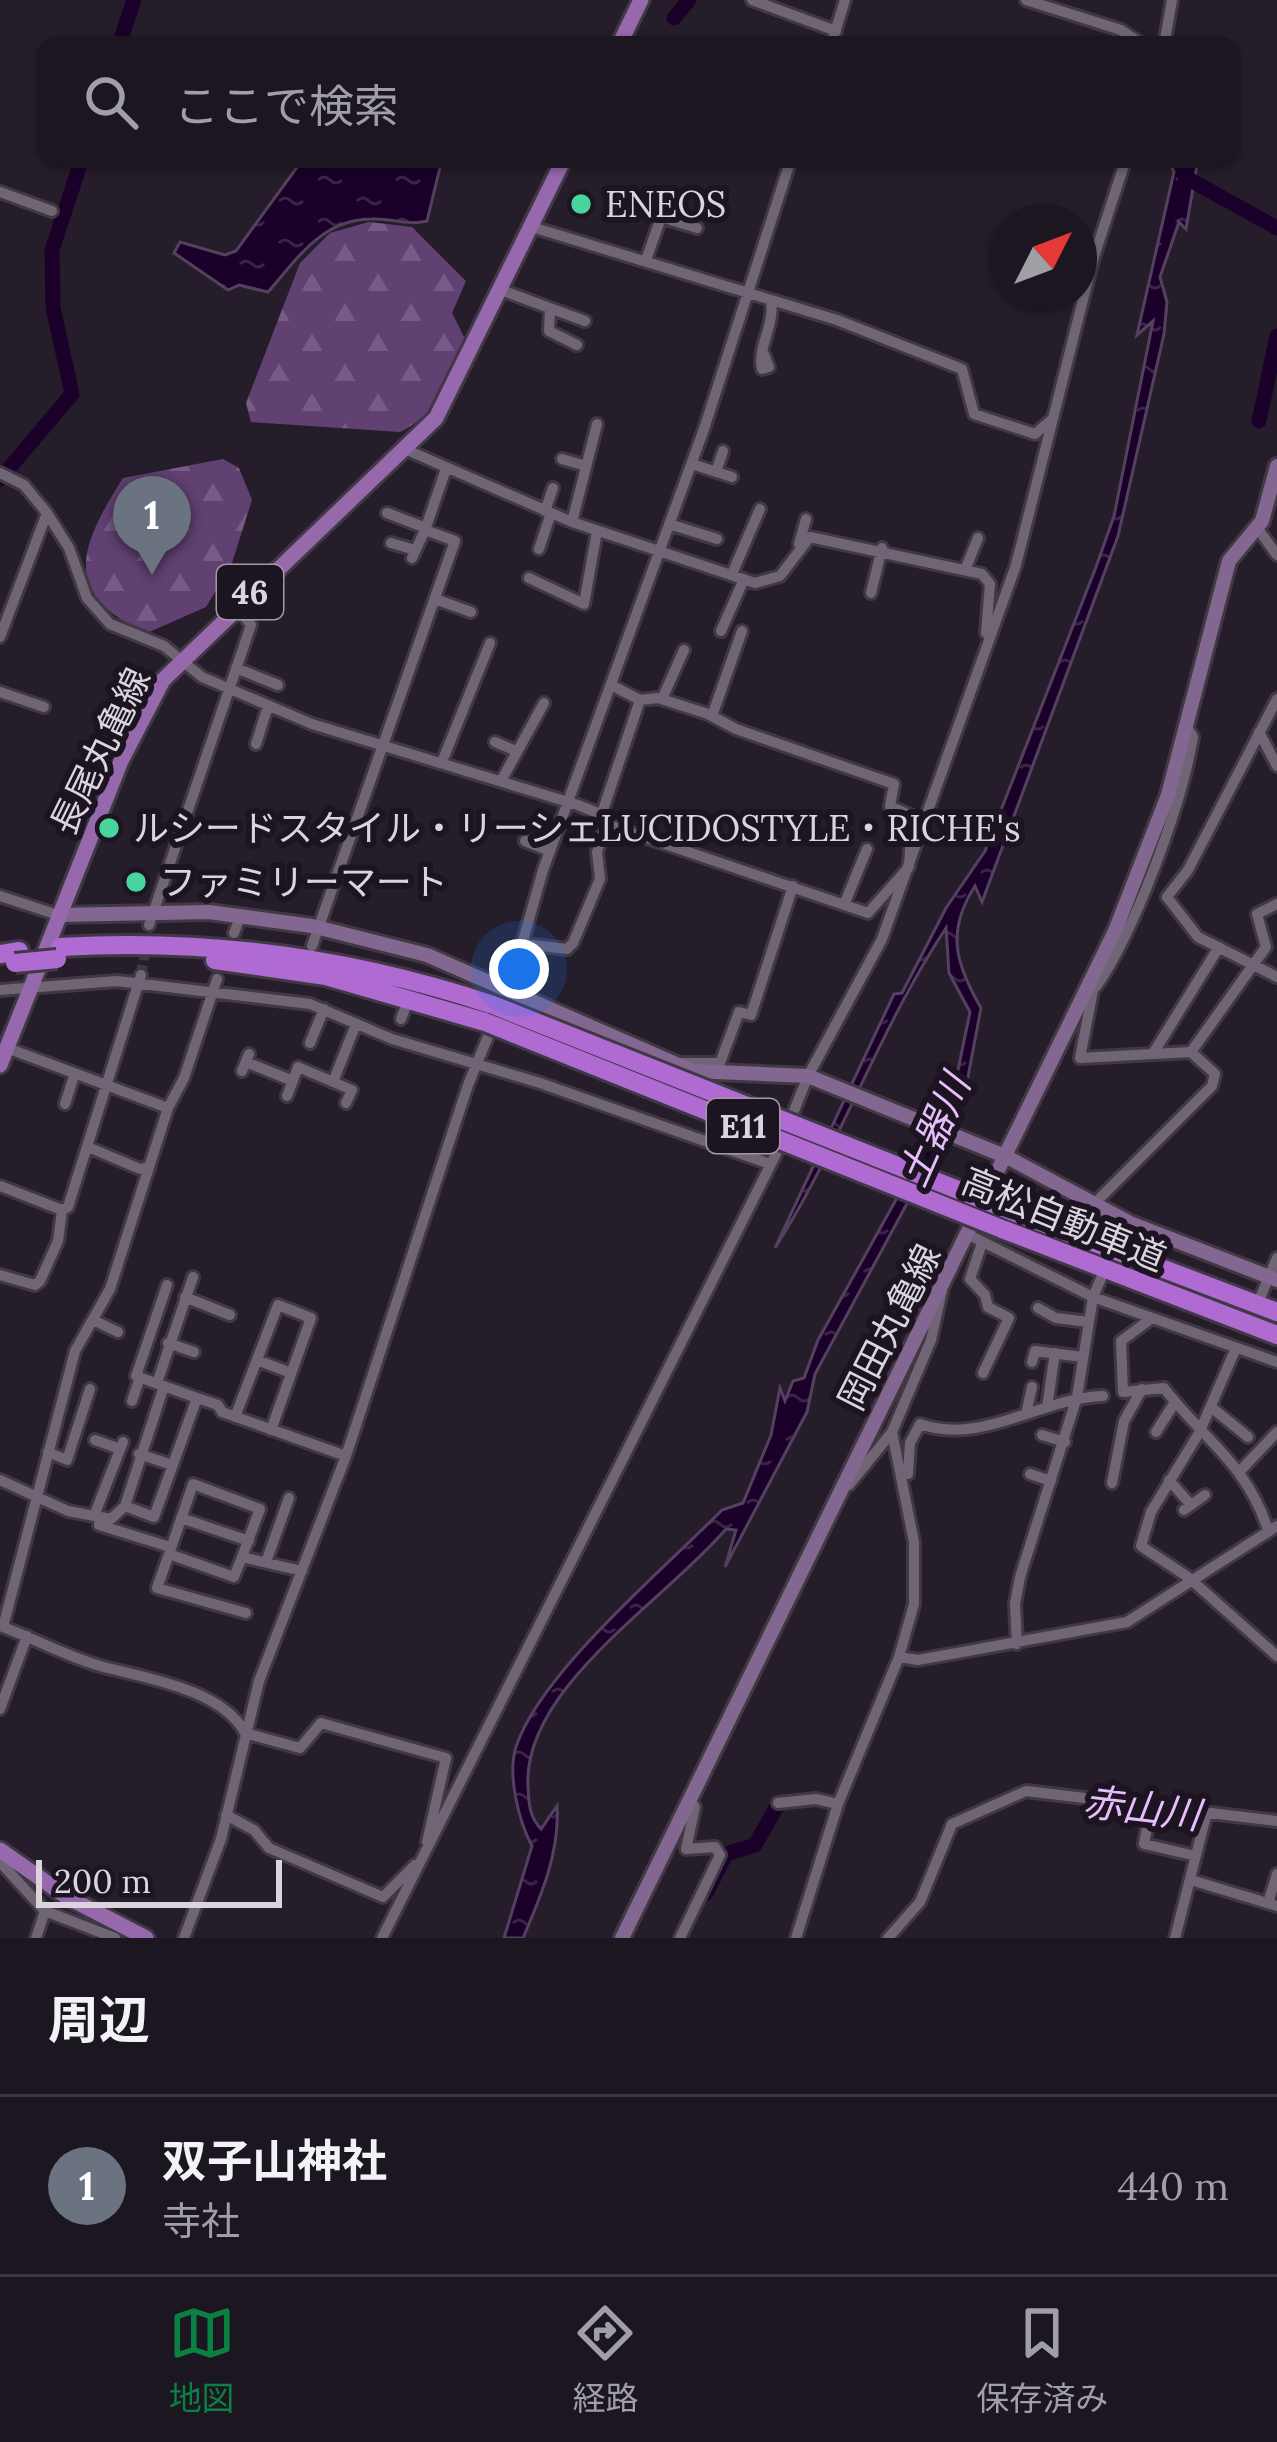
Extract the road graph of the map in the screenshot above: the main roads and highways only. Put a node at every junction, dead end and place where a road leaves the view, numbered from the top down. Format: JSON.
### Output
{"nodes":[{"id":1,"x":641,"y":0,"type":"edge"},
{"id":2,"x":623,"y":36,"type":"edge"},
{"id":3,"x":560,"y":168,"type":"edge"},
{"id":4,"x":1277,"y":466,"type":"edge"},
{"id":5,"x":58,"y":915,"type":"junction"},
{"id":6,"x":8,"y":958,"type":"edge"},
{"id":7,"x":495,"y":1006,"type":"junction"},
{"id":8,"x":0,"y":1065,"type":"edge"},
{"id":9,"x":1000,"y":1155,"type":"junction"},
{"id":10,"x":1006,"y":1220,"type":"junction"},
{"id":11,"x":1272,"y":1278,"type":"edge"},
{"id":12,"x":1277,"y":1312,"type":"edge"},
{"id":13,"x":1277,"y":1335,"type":"edge"},
{"id":14,"x":0,"y":1850,"type":"edge"},
{"id":15,"x":146,"y":1938,"type":"edge"},
{"id":16,"x":622,"y":1938,"type":"edge"}],
"edges":[{"from":1,"to":2,"type":"main road"},
{"from":3,"to":5,"type":"main road","name":"長尾丸亀線","number":"46"},
{"from":4,"to":9,"type":"main road","name":"岡田丸亀線"},
{"from":5,"to":7,"type":"main road"},
{"from":5,"to":8,"type":"main road","name":"長尾丸亀線","number":"46"},
{"from":6,"to":7,"type":"highway","name":"高松自動車道","number":"E11"},
{"from":7,"to":9,"type":"main road"},
{"from":7,"to":10,"type":"highway","name":"高松自動車道","number":"E11","bridge":true},
{"from":9,"to":11,"type":"main road"},
{"from":9,"to":16,"type":"main road","name":"岡田丸亀線"},
{"from":10,"to":12,"type":"highway","name":"高松自動車道","number":"E11"},
{"from":10,"to":13,"type":"highway","name":"高松自動車道","number":"E11"},
{"from":14,"to":15,"type":"main road"}]}
